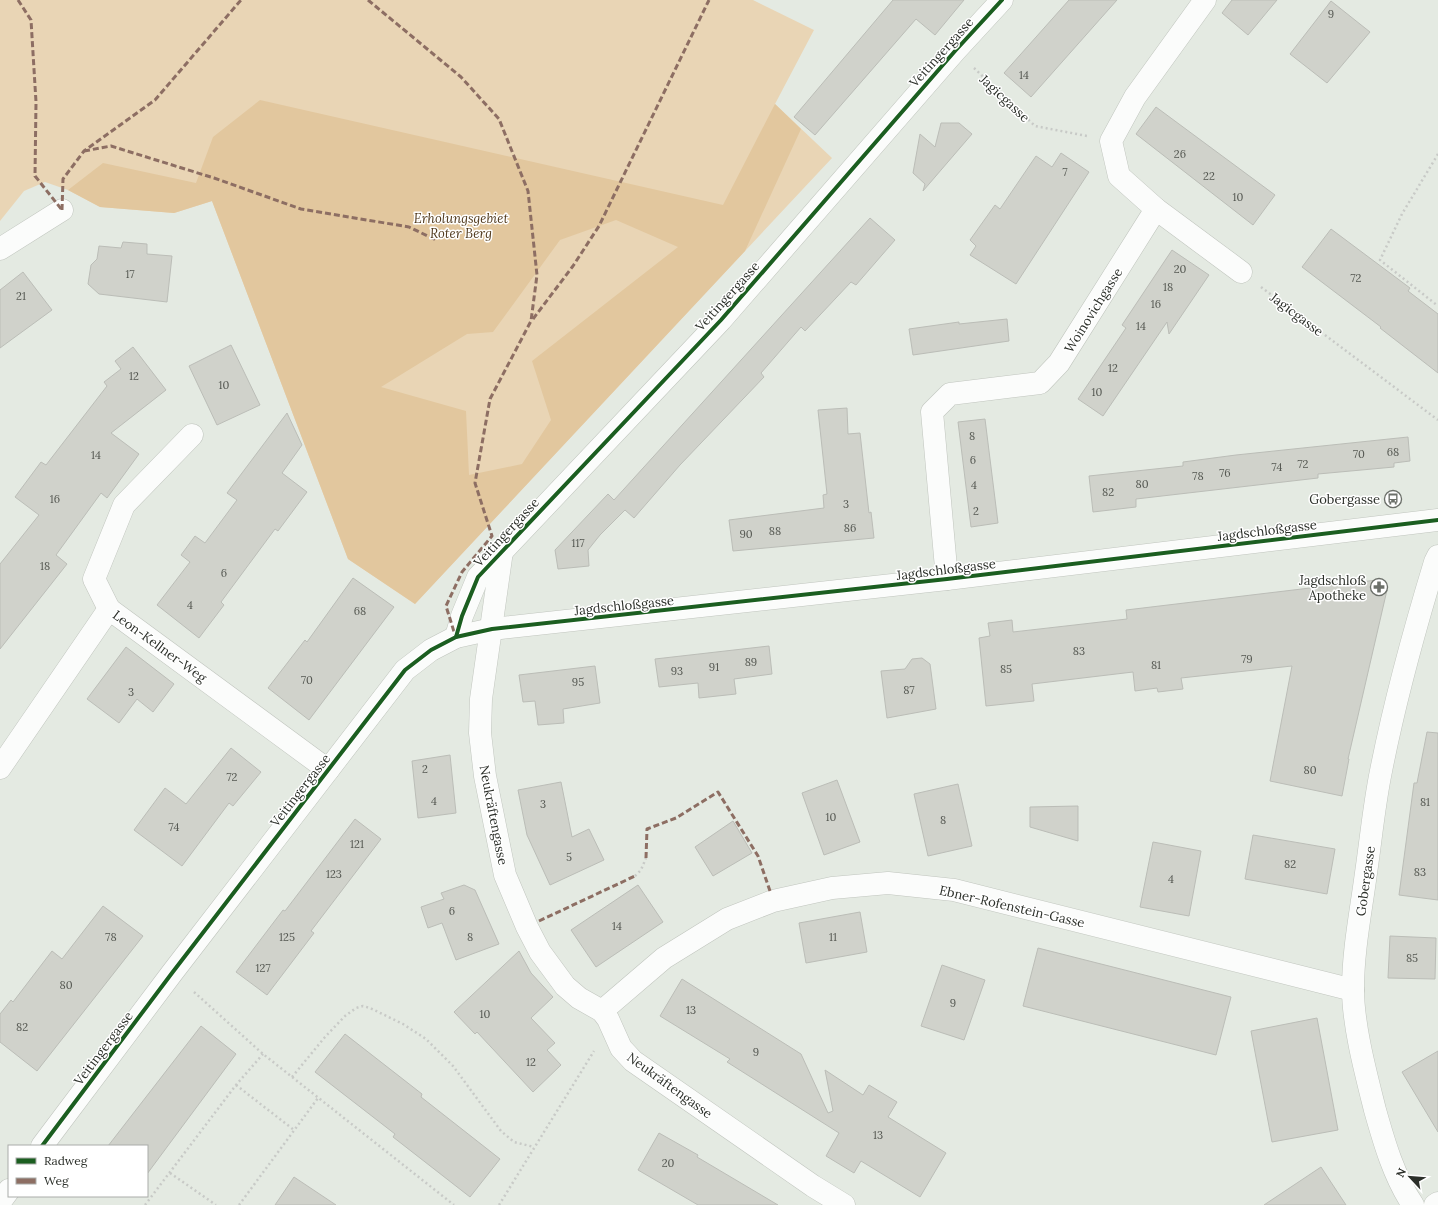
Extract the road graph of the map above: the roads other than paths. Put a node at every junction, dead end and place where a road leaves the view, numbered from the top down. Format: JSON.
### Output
{"nodes":[{"id":1,"x":1002,"y":0,"type":"edge"},
{"id":2,"x":1205,"y":0,"type":"edge"},
{"id":3,"x":1156,"y":209,"type":"junction"},
{"id":4,"x":62,"y":210,"type":"dead end"},
{"id":5,"x":0,"y":249,"type":"edge"},
{"id":6,"x":1241,"y":272,"type":"road end"},
{"id":7,"x":192,"y":435,"type":"dead end"},
{"id":8,"x":1438,"y":520,"type":"edge"},
{"id":9,"x":502,"y":551,"type":"junction"},
{"id":10,"x":1438,"y":556,"type":"edge"},
{"id":11,"x":948,"y":579,"type":"junction"},
{"id":12,"x":109,"y":609,"type":"junction"},
{"id":13,"x":492,"y":629,"type":"junction"},
{"id":14,"x":456,"y":637,"type":"junction"},
{"id":15,"x":0,"y":768,"type":"edge"},
{"id":16,"x":328,"y":770,"type":"junction"},
{"id":17,"x":1353,"y":990,"type":"junction"},
{"id":18,"x":607,"y":1019,"type":"junction"},
{"id":19,"x":43,"y":1145,"type":"edge"},
{"id":20,"x":8,"y":1191,"type":"edge"},
{"id":21,"x":0,"y":1202,"type":"edge"},
{"id":22,"x":1438,"y":1203,"type":"edge"},
{"id":23,"x":844,"y":1205,"type":"edge"},
{"id":24,"x":1413,"y":1205,"type":"edge"},
{"id":25,"x":1435,"y":1205,"type":"edge"}],
"edges":[{"from":1,"to":9,"type":"street","name":"Veitingergasse"},
{"from":2,"to":3,"type":"street"},
{"from":3,"to":6,"type":"street"},
{"from":3,"to":11,"type":"street","name":"Woinovichgasse"},
{"from":4,"to":5,"type":"street"},
{"from":7,"to":12,"type":"street"},
{"from":8,"to":11,"type":"street","name":"Jagdschloßgasse"},
{"from":9,"to":13,"type":"street","name":"Veitingergasse"},
{"from":9,"to":14,"type":"street","name":"Veitingergasse"},
{"from":10,"to":17,"type":"street","name":"Gobergasse"},
{"from":11,"to":13,"type":"street","name":"Jagdschloßgasse"},
{"from":12,"to":15,"type":"street","name":"Leon-Kellner-Weg"},
{"from":12,"to":16,"type":"street","name":"Leon-Kellner-Weg"},
{"from":13,"to":14,"type":"street","name":"Jagdschloßgasse"},
{"from":13,"to":18,"type":"street","name":"Neukräftengasse"},
{"from":14,"to":16,"type":"street","name":"Veitingergasse"},
{"from":16,"to":19,"type":"street","name":"Veitingergasse"},
{"from":17,"to":18,"type":"street","name":"Ebner-Rofenstein-Gasse"},
{"from":17,"to":24,"type":"street","name":"Gobergasse"},
{"from":18,"to":23,"type":"street","name":"Neukräftengasse"},
{"from":20,"to":21,"type":"street"},
{"from":22,"to":25,"type":"street"}]}
